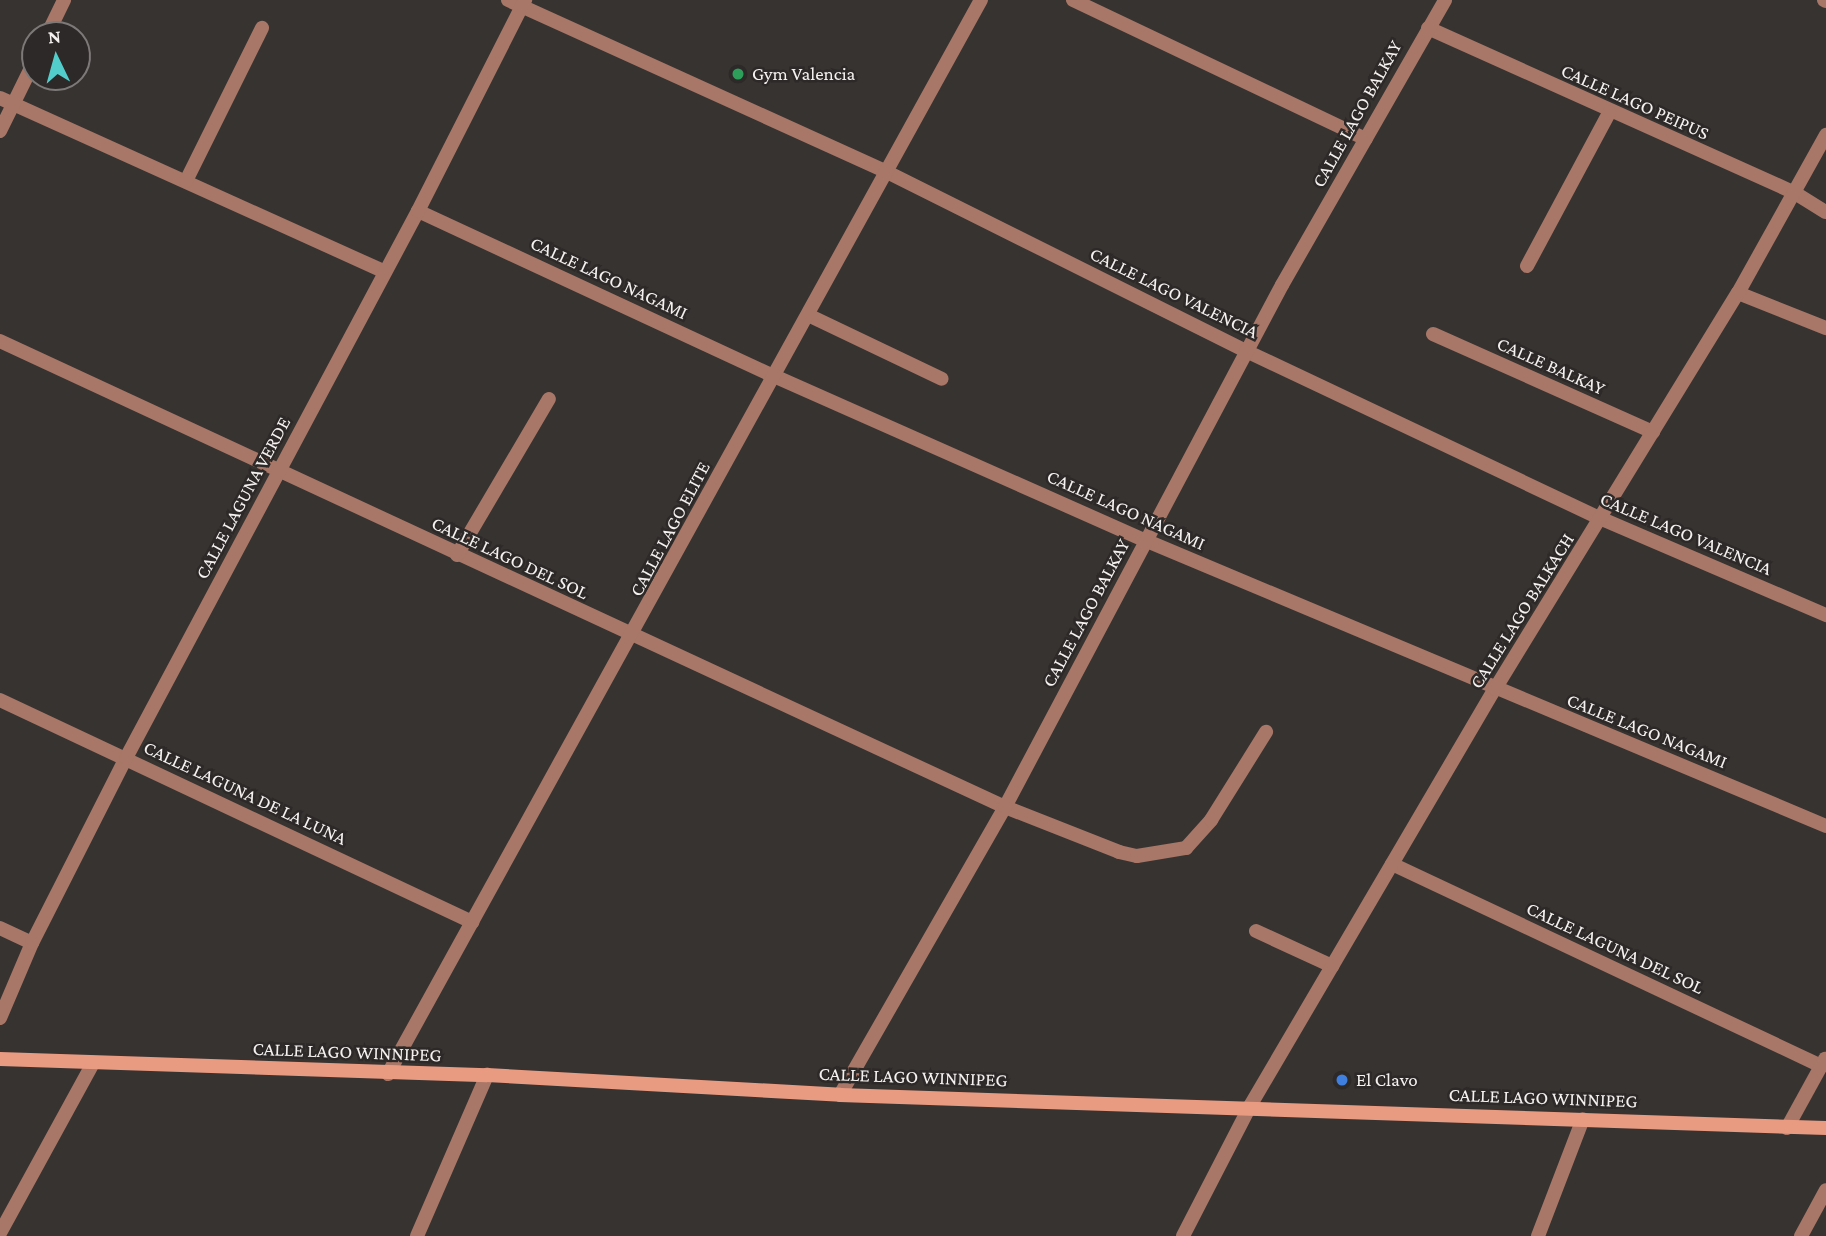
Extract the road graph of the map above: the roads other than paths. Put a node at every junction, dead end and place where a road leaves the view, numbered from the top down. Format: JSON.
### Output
{"nodes":[{"id":1,"x":64,"y":0,"type":"edge"},
{"id":2,"x":981,"y":0,"type":"edge"},
{"id":3,"x":1073,"y":0,"type":"edge"},
{"id":4,"x":1445,"y":0,"type":"edge"},
{"id":5,"x":518,"y":2,"type":"edge"},
{"id":6,"x":54,"y":21,"type":"edge"},
{"id":7,"x":262,"y":28,"type":"dead end"},
{"id":8,"x":1428,"y":28,"type":"junction"},
{"id":9,"x":21,"y":89,"type":"edge"},
{"id":10,"x":0,"y":98,"type":"edge"},
{"id":11,"x":14,"y":104,"type":"junction"},
{"id":12,"x":1609,"y":113,"type":"junction"},
{"id":13,"x":0,"y":131,"type":"edge"},
{"id":14,"x":1826,"y":135,"type":"edge"},
{"id":15,"x":1366,"y":139,"type":"junction"},
{"id":16,"x":887,"y":172,"type":"junction"},
{"id":17,"x":186,"y":181,"type":"junction"},
{"id":18,"x":1795,"y":193,"type":"junction"},
{"id":19,"x":418,"y":211,"type":"junction"},
{"id":20,"x":1826,"y":212,"type":"edge"},
{"id":21,"x":1527,"y":266,"type":"dead end"},
{"id":22,"x":384,"y":271,"type":"junction"},
{"id":23,"x":1738,"y":293,"type":"junction"},
{"id":24,"x":808,"y":315,"type":"junction"},
{"id":25,"x":1826,"y":328,"type":"edge"},
{"id":26,"x":1433,"y":334,"type":"dead end"},
{"id":27,"x":0,"y":341,"type":"edge"},
{"id":28,"x":1246,"y":351,"type":"junction"},
{"id":29,"x":774,"y":376,"type":"junction"},
{"id":30,"x":942,"y":379,"type":"dead end"},
{"id":31,"x":549,"y":399,"type":"dead end"},
{"id":32,"x":1653,"y":432,"type":"junction"},
{"id":33,"x":280,"y":470,"type":"junction"},
{"id":34,"x":1602,"y":519,"type":"junction"},
{"id":35,"x":1147,"y":541,"type":"junction"},
{"id":36,"x":457,"y":555,"type":"junction"},
{"id":37,"x":1826,"y":615,"type":"edge"},
{"id":38,"x":633,"y":637,"type":"junction"},
{"id":39,"x":1495,"y":689,"type":"junction"},
{"id":40,"x":0,"y":700,"type":"edge"},
{"id":41,"x":1266,"y":732,"type":"dead end"},
{"id":42,"x":126,"y":758,"type":"junction"},
{"id":43,"x":1005,"y":807,"type":"junction"},
{"id":44,"x":1826,"y":826,"type":"edge"},
{"id":45,"x":1392,"y":864,"type":"junction"},
{"id":46,"x":472,"y":922,"type":"junction"},
{"id":47,"x":0,"y":928,"type":"edge"},
{"id":48,"x":1256,"y":932,"type":"dead end"},
{"id":49,"x":32,"y":943,"type":"junction"},
{"id":50,"x":1332,"y":966,"type":"junction"},
{"id":51,"x":0,"y":1018,"type":"edge"},
{"id":52,"x":0,"y":1059,"type":"edge"},
{"id":53,"x":1824,"y":1062,"type":"edge"},
{"id":54,"x":93,"y":1063,"type":"junction"},
{"id":55,"x":388,"y":1074,"type":"junction"},
{"id":56,"x":487,"y":1075,"type":"junction"},
{"id":57,"x":840,"y":1095,"type":"junction"},
{"id":58,"x":1250,"y":1106,"type":"junction"},
{"id":59,"x":1583,"y":1119,"type":"junction"},
{"id":60,"x":1787,"y":1128,"type":"junction"},
{"id":61,"x":1826,"y":1128,"type":"edge"},
{"id":62,"x":1826,"y":1190,"type":"edge"},
{"id":63,"x":0,"y":1233,"type":"edge"},
{"id":64,"x":417,"y":1236,"type":"edge"},
{"id":65,"x":1183,"y":1236,"type":"edge"},
{"id":66,"x":1538,"y":1236,"type":"edge"},
{"id":67,"x":1801,"y":1236,"type":"edge"}],
"edges":[{"from":1,"to":6,"type":"street"},
{"from":2,"to":16,"type":"street","name":"CALLE LAGO ELITE"},
{"from":3,"to":15,"type":"street"},
{"from":4,"to":8,"type":"street","name":"CALLE LAGO BALKAY"},
{"from":5,"to":16,"type":"street","name":"CALLE LAGO VALENCIA"},
{"from":5,"to":19,"type":"street","name":"CALLE LAGUNA VERDE"},
{"from":7,"to":17,"type":"street"},
{"from":8,"to":12,"type":"street","name":"CALLE LAGO PEIPUS"},
{"from":8,"to":15,"type":"street","name":"CALLE LAGO BALKAY"},
{"from":9,"to":11,"type":"street"},
{"from":10,"to":11,"type":"street"},
{"from":11,"to":13,"type":"street"},
{"from":11,"to":17,"type":"street"},
{"from":12,"to":18,"type":"street","name":"CALLE LAGO PEIPUS"},
{"from":12,"to":21,"type":"street"},
{"from":14,"to":18,"type":"street","name":"CALLE LAGO BALKACH"},
{"from":15,"to":28,"type":"street","name":"CALLE LAGO BALKAY"},
{"from":16,"to":24,"type":"street","name":"CALLE LAGO ELITE"},
{"from":16,"to":28,"type":"street","name":"CALLE LAGO VALENCIA"},
{"from":17,"to":22,"type":"street"},
{"from":18,"to":20,"type":"street","name":"CALLE LAGO PEIPUS"},
{"from":18,"to":23,"type":"street","name":"CALLE LAGO BALKACH"},
{"from":19,"to":22,"type":"street","name":"CALLE LAGUNA VERDE"},
{"from":19,"to":29,"type":"street","name":"CALLE LAGO NAGAMI"},
{"from":22,"to":33,"type":"street","name":"CALLE LAGUNA VERDE"},
{"from":23,"to":25,"type":"street"},
{"from":23,"to":32,"type":"street","name":"CALLE LAGO BALKACH"},
{"from":24,"to":29,"type":"street","name":"CALLE LAGO ELITE"},
{"from":24,"to":30,"type":"street"},
{"from":26,"to":32,"type":"street","name":"CALLE BALKAY"},
{"from":27,"to":33,"type":"street","name":"CALLE LAGO DEL SOL"},
{"from":28,"to":34,"type":"street","name":"CALLE LAGO VALENCIA"},
{"from":28,"to":35,"type":"street","name":"CALLE LAGO BALKAY"},
{"from":29,"to":35,"type":"street","name":"CALLE LAGO NAGAMI"},
{"from":29,"to":38,"type":"street","name":"CALLE LAGO ELITE"},
{"from":31,"to":36,"type":"street"},
{"from":32,"to":34,"type":"street","name":"CALLE LAGO BALKACH"},
{"from":33,"to":36,"type":"street","name":"CALLE LAGO DEL SOL"},
{"from":33,"to":42,"type":"street","name":"CALLE LAGUNA VERDE"},
{"from":34,"to":37,"type":"street","name":"CALLE LAGO VALENCIA"},
{"from":34,"to":39,"type":"street","name":"CALLE LAGO BALKACH"},
{"from":35,"to":39,"type":"street","name":"CALLE LAGO NAGAMI"},
{"from":35,"to":43,"type":"street","name":"CALLE LAGO BALKAY"},
{"from":36,"to":38,"type":"street","name":"CALLE LAGO DEL SOL"},
{"from":38,"to":43,"type":"street","name":"CALLE LAGO DEL SOL"},
{"from":38,"to":46,"type":"street","name":"CALLE LAGO ELITE"},
{"from":39,"to":44,"type":"street","name":"CALLE LAGO NAGAMI"},
{"from":39,"to":45,"type":"street","name":"CALLE LAGO BALKACH"},
{"from":40,"to":42,"type":"street","name":"CALLE LAGUNA DE LA LUNA"},
{"from":41,"to":43,"type":"street","name":"CALLE LAGO DEL SOL"},
{"from":42,"to":46,"type":"street","name":"CALLE LAGUNA DE LA LUNA"},
{"from":42,"to":49,"type":"street","name":"CALLE LAGUNA VERDE"},
{"from":43,"to":57,"type":"street","name":"CALLE LAGO BALKAY"},
{"from":45,"to":50,"type":"street","name":"CALLE LAGO BALKACH"},
{"from":45,"to":53,"type":"street","name":"CALLE LAGUNA DEL SOL"},
{"from":46,"to":55,"type":"street","name":"CALLE LAGO ELITE"},
{"from":47,"to":49,"type":"street"},
{"from":48,"to":50,"type":"street"},
{"from":49,"to":51,"type":"street","name":"CALLE LAGUNA VERDE"},
{"from":50,"to":58,"type":"street","name":"CALLE LAGO BALKACH"},
{"from":52,"to":54,"type":"main road","name":"CALLE LAGO WINNIPEG"},
{"from":53,"to":60,"type":"street"},
{"from":54,"to":55,"type":"main road","name":"CALLE LAGO WINNIPEG"},
{"from":54,"to":63,"type":"street"},
{"from":55,"to":56,"type":"main road","name":"CALLE LAGO WINNIPEG"},
{"from":56,"to":57,"type":"main road","name":"CALLE LAGO WINNIPEG"},
{"from":56,"to":64,"type":"street"},
{"from":57,"to":58,"type":"main road","name":"CALLE LAGO WINNIPEG"},
{"from":58,"to":59,"type":"main road","name":"CALLE LAGO WINNIPEG"},
{"from":58,"to":65,"type":"street","name":"CALLE LAGO BALKACH"},
{"from":59,"to":60,"type":"main road","name":"CALLE LAGO WINNIPEG"},
{"from":59,"to":66,"type":"street"},
{"from":60,"to":61,"type":"main road","name":"CALLE LAGO WINNIPEG"},
{"from":62,"to":67,"type":"street"}]}
